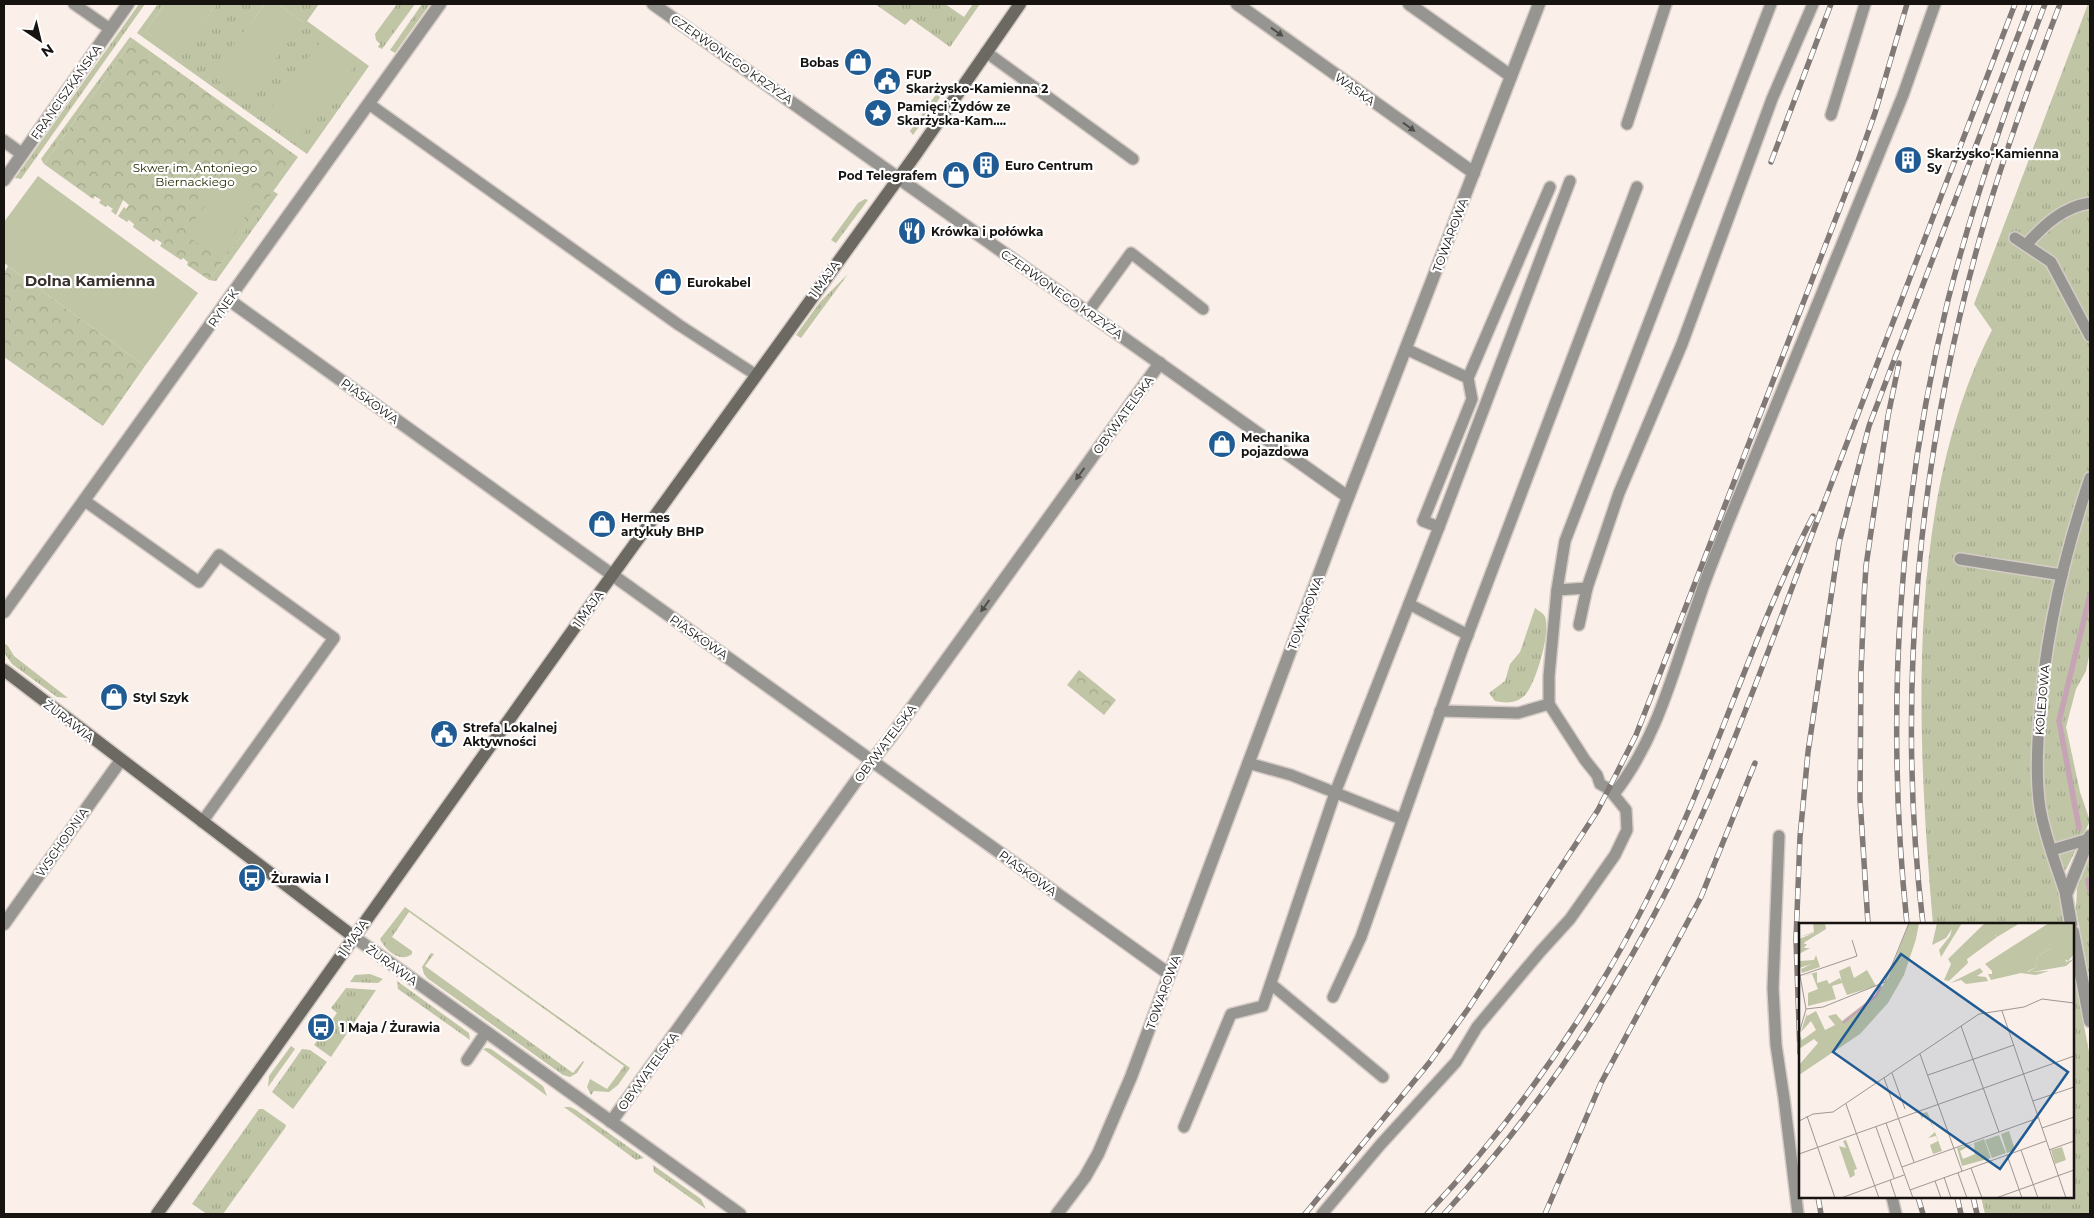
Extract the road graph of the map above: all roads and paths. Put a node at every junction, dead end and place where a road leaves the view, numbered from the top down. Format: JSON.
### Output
{"nodes":[{"id":1,"x":74,"y":4,"type":"edge"},
{"id":2,"x":128,"y":4,"type":"edge"},
{"id":3,"x":440,"y":4,"type":"edge"},
{"id":4,"x":654,"y":4,"type":"edge"},
{"id":5,"x":1020,"y":4,"type":"edge"},
{"id":6,"x":1237,"y":4,"type":"edge"},
{"id":7,"x":1409,"y":4,"type":"edge"},
{"id":8,"x":1539,"y":4,"type":"edge"},
{"id":9,"x":1666,"y":4,"type":"edge"},
{"id":10,"x":1771,"y":4,"type":"edge"},
{"id":11,"x":1813,"y":4,"type":"edge"},
{"id":12,"x":1865,"y":4,"type":"edge"},
{"id":13,"x":1935,"y":4,"type":"edge"},
{"id":14,"x":110,"y":29,"type":"junction"},
{"id":15,"x":986,"y":52,"type":"junction"},
{"id":16,"x":1511,"y":76,"type":"junction"},
{"id":17,"x":369,"y":104,"type":"junction"},
{"id":18,"x":1831,"y":115,"type":"dead end"},
{"id":19,"x":1627,"y":124,"type":"dead end"},
{"id":20,"x":4,"y":141,"type":"edge"},
{"id":21,"x":22,"y":154,"type":"junction"},
{"id":22,"x":1133,"y":159,"type":"dead end"},
{"id":23,"x":1474,"y":173,"type":"junction"},
{"id":24,"x":898,"y":178,"type":"junction"},
{"id":25,"x":4,"y":180,"type":"edge"},
{"id":26,"x":1570,"y":181,"type":"dead end"},
{"id":27,"x":1550,"y":187,"type":"dead end"},
{"id":28,"x":1637,"y":187,"type":"dead end"},
{"id":29,"x":2090,"y":203,"type":"edge"},
{"id":30,"x":2015,"y":238,"type":"dead end"},
{"id":31,"x":2026,"y":245,"type":"junction"},
{"id":32,"x":229,"y":300,"type":"junction"},
{"id":33,"x":1203,"y":309,"type":"dead end"},
{"id":34,"x":1088,"y":312,"type":"junction"},
{"id":35,"x":2090,"y":336,"type":"edge"},
{"id":36,"x":1406,"y":349,"type":"junction"},
{"id":37,"x":1160,"y":363,"type":"junction"},
{"id":38,"x":756,"y":375,"type":"junction"},
{"id":39,"x":1468,"y":378,"type":"junction"},
{"id":40,"x":2090,"y":478,"type":"edge"},
{"id":41,"x":1348,"y":497,"type":"junction"},
{"id":42,"x":84,"y":501,"type":"junction"},
{"id":43,"x":1439,"y":527,"type":"junction"},
{"id":44,"x":1960,"y":558,"type":"dead end"},
{"id":45,"x":613,"y":575,"type":"junction"},
{"id":46,"x":2062,"y":575,"type":"junction"},
{"id":47,"x":1587,"y":588,"type":"junction"},
{"id":48,"x":1557,"y":590,"type":"junction"},
{"id":49,"x":1409,"y":604,"type":"junction"},
{"id":50,"x":4,"y":612,"type":"edge"},
{"id":51,"x":1578,"y":625,"type":"dead end"},
{"id":52,"x":1468,"y":634,"type":"junction"},
{"id":53,"x":4,"y":670,"type":"edge"},
{"id":54,"x":1549,"y":704,"type":"junction"},
{"id":55,"x":1440,"y":711,"type":"junction"},
{"id":56,"x":120,"y":760,"type":"junction"},
{"id":57,"x":872,"y":761,"type":"junction"},
{"id":58,"x":1248,"y":763,"type":"junction"},
{"id":59,"x":1334,"y":793,"type":"junction"},
{"id":60,"x":1614,"y":794,"type":"junction"},
{"id":61,"x":1401,"y":819,"type":"junction"},
{"id":62,"x":202,"y":822,"type":"junction"},
{"id":63,"x":1779,"y":836,"type":"dead end"},
{"id":64,"x":2089,"y":838,"type":"edge"},
{"id":65,"x":2052,"y":850,"type":"junction"},
{"id":66,"x":2066,"y":895,"type":"junction"},
{"id":67,"x":2071,"y":923,"type":"edge"},
{"id":68,"x":4,"y":924,"type":"edge"},
{"id":69,"x":354,"y":937,"type":"junction"},
{"id":70,"x":2074,"y":937,"type":"edge"},
{"id":71,"x":1169,"y":974,"type":"junction"},
{"id":72,"x":1271,"y":984,"type":"junction"},
{"id":73,"x":1333,"y":997,"type":"dead end"},
{"id":74,"x":2090,"y":1021,"type":"edge"},
{"id":75,"x":486,"y":1032,"type":"junction"},
{"id":76,"x":467,"y":1060,"type":"dead end"},
{"id":77,"x":1383,"y":1077,"type":"dead end"},
{"id":78,"x":611,"y":1122,"type":"junction"},
{"id":79,"x":1184,"y":1127,"type":"dead end"},
{"id":80,"x":1892,"y":1198,"type":"edge"},
{"id":81,"x":158,"y":1214,"type":"edge"},
{"id":82,"x":740,"y":1214,"type":"edge"},
{"id":83,"x":1057,"y":1214,"type":"edge"},
{"id":84,"x":1322,"y":1214,"type":"edge"},
{"id":85,"x":1798,"y":1214,"type":"edge"},
{"id":86,"x":1896,"y":1214,"type":"edge"}],
"edges":[{"from":1,"to":14,"type":"lane"},
{"from":2,"to":14,"type":"street","name":"FRANCISZKAŃSKA"},
{"from":3,"to":17,"type":"street","name":"RYNEK"},
{"from":4,"to":24,"type":"street","name":"CZERWONEGO KRZYŻA"},
{"from":5,"to":15,"type":"street","name":"1 MAJA"},
{"from":6,"to":23,"type":"street","name":"WĄSKA","one_way":true},
{"from":7,"to":16,"type":"street"},
{"from":8,"to":16,"type":"street","name":"TOWAROWA"},
{"from":9,"to":19,"type":"lane"},
{"from":10,"to":48,"type":"lane"},
{"from":11,"to":47,"type":"lane"},
{"from":12,"to":18,"type":"lane"},
{"from":13,"to":60,"type":"lane"},
{"from":14,"to":21,"type":"street","name":"FRANCISZKAŃSKA"},
{"from":15,"to":22,"type":"lane"},
{"from":15,"to":24,"type":"street","name":"1 MAJA"},
{"from":16,"to":23,"type":"street","name":"TOWAROWA"},
{"from":17,"to":32,"type":"street","name":"RYNEK"},
{"from":17,"to":38,"type":"lane"},
{"from":20,"to":21,"type":"street"},
{"from":21,"to":25,"type":"street","name":"FRANCISZKAŃSKA"},
{"from":23,"to":36,"type":"street","name":"TOWAROWA"},
{"from":24,"to":34,"type":"street","name":"CZERWONEGO KRZYŻA"},
{"from":24,"to":38,"type":"street","name":"1 MAJA"},
{"from":26,"to":43,"type":"lane"},
{"from":27,"to":39,"type":"lane"},
{"from":28,"to":52,"type":"lane"},
{"from":29,"to":31,"type":"lane"},
{"from":30,"to":31,"type":"lane"},
{"from":31,"to":35,"type":"lane"},
{"from":32,"to":42,"type":"street","name":"RYNEK"},
{"from":32,"to":45,"type":"street","name":"PIASKOWA"},
{"from":33,"to":34,"type":"lane"},
{"from":34,"to":37,"type":"street","name":"CZERWONEGO KRZYŻA"},
{"from":36,"to":39,"type":"lane"},
{"from":36,"to":41,"type":"street","name":"TOWAROWA"},
{"from":37,"to":41,"type":"street","name":"CZERWONEGO KRZYŻA"},
{"from":37,"to":57,"type":"street","name":"OBYWATELSKA","one_way":true},
{"from":38,"to":45,"type":"street","name":"1 MAJA"},
{"from":39,"to":43,"type":"lane"},
{"from":40,"to":46,"type":"lane","name":"KOLEJOWA"},
{"from":41,"to":58,"type":"street","name":"TOWAROWA"},
{"from":42,"to":50,"type":"street","name":"RYNEK"},
{"from":42,"to":62,"type":"lane"},
{"from":43,"to":49,"type":"lane"},
{"from":44,"to":46,"type":"lane"},
{"from":45,"to":57,"type":"street","name":"PIASKOWA"},
{"from":45,"to":69,"type":"street","name":"1 MAJA"},
{"from":46,"to":65,"type":"lane","name":"KOLEJOWA"},
{"from":47,"to":48,"type":"lane"},
{"from":47,"to":51,"type":"lane"},
{"from":48,"to":54,"type":"lane"},
{"from":49,"to":52,"type":"lane"},
{"from":49,"to":59,"type":"lane"},
{"from":52,"to":55,"type":"lane"},
{"from":53,"to":56,"type":"street","name":"ŻURAWIA"},
{"from":54,"to":55,"type":"lane"},
{"from":54,"to":60,"type":"lane"},
{"from":55,"to":61,"type":"lane"},
{"from":56,"to":62,"type":"street","name":"ŻURAWIA"},
{"from":56,"to":68,"type":"street","name":"WSCHODNIA"},
{"from":57,"to":71,"type":"street","name":"PIASKOWA"},
{"from":57,"to":78,"type":"street","name":"OBYWATELSKA"},
{"from":58,"to":59,"type":"lane"},
{"from":58,"to":71,"type":"street","name":"TOWAROWA"},
{"from":59,"to":61,"type":"lane"},
{"from":59,"to":72,"type":"lane"},
{"from":60,"to":84,"type":"lane"},
{"from":61,"to":73,"type":"lane"},
{"from":62,"to":69,"type":"street","name":"ŻURAWIA"},
{"from":63,"to":85,"type":"lane"},
{"from":64,"to":65,"type":"lane"},
{"from":64,"to":66,"type":"street"},
{"from":65,"to":66,"type":"lane","name":"KOLEJOWA"},
{"from":66,"to":67,"type":"street","name":"KOLEJOWA"},
{"from":69,"to":75,"type":"street","name":"ŻURAWIA"},
{"from":69,"to":81,"type":"street","name":"1 MAJA"},
{"from":70,"to":74,"type":"street"},
{"from":71,"to":83,"type":"street","name":"TOWAROWA"},
{"from":72,"to":77,"type":"lane"},
{"from":72,"to":79,"type":"lane"},
{"from":75,"to":76,"type":"lane"},
{"from":75,"to":78,"type":"street","name":"ŻURAWIA"},
{"from":78,"to":82,"type":"street","name":"ŻURAWIA"},
{"from":80,"to":86,"type":"lane"}]}
